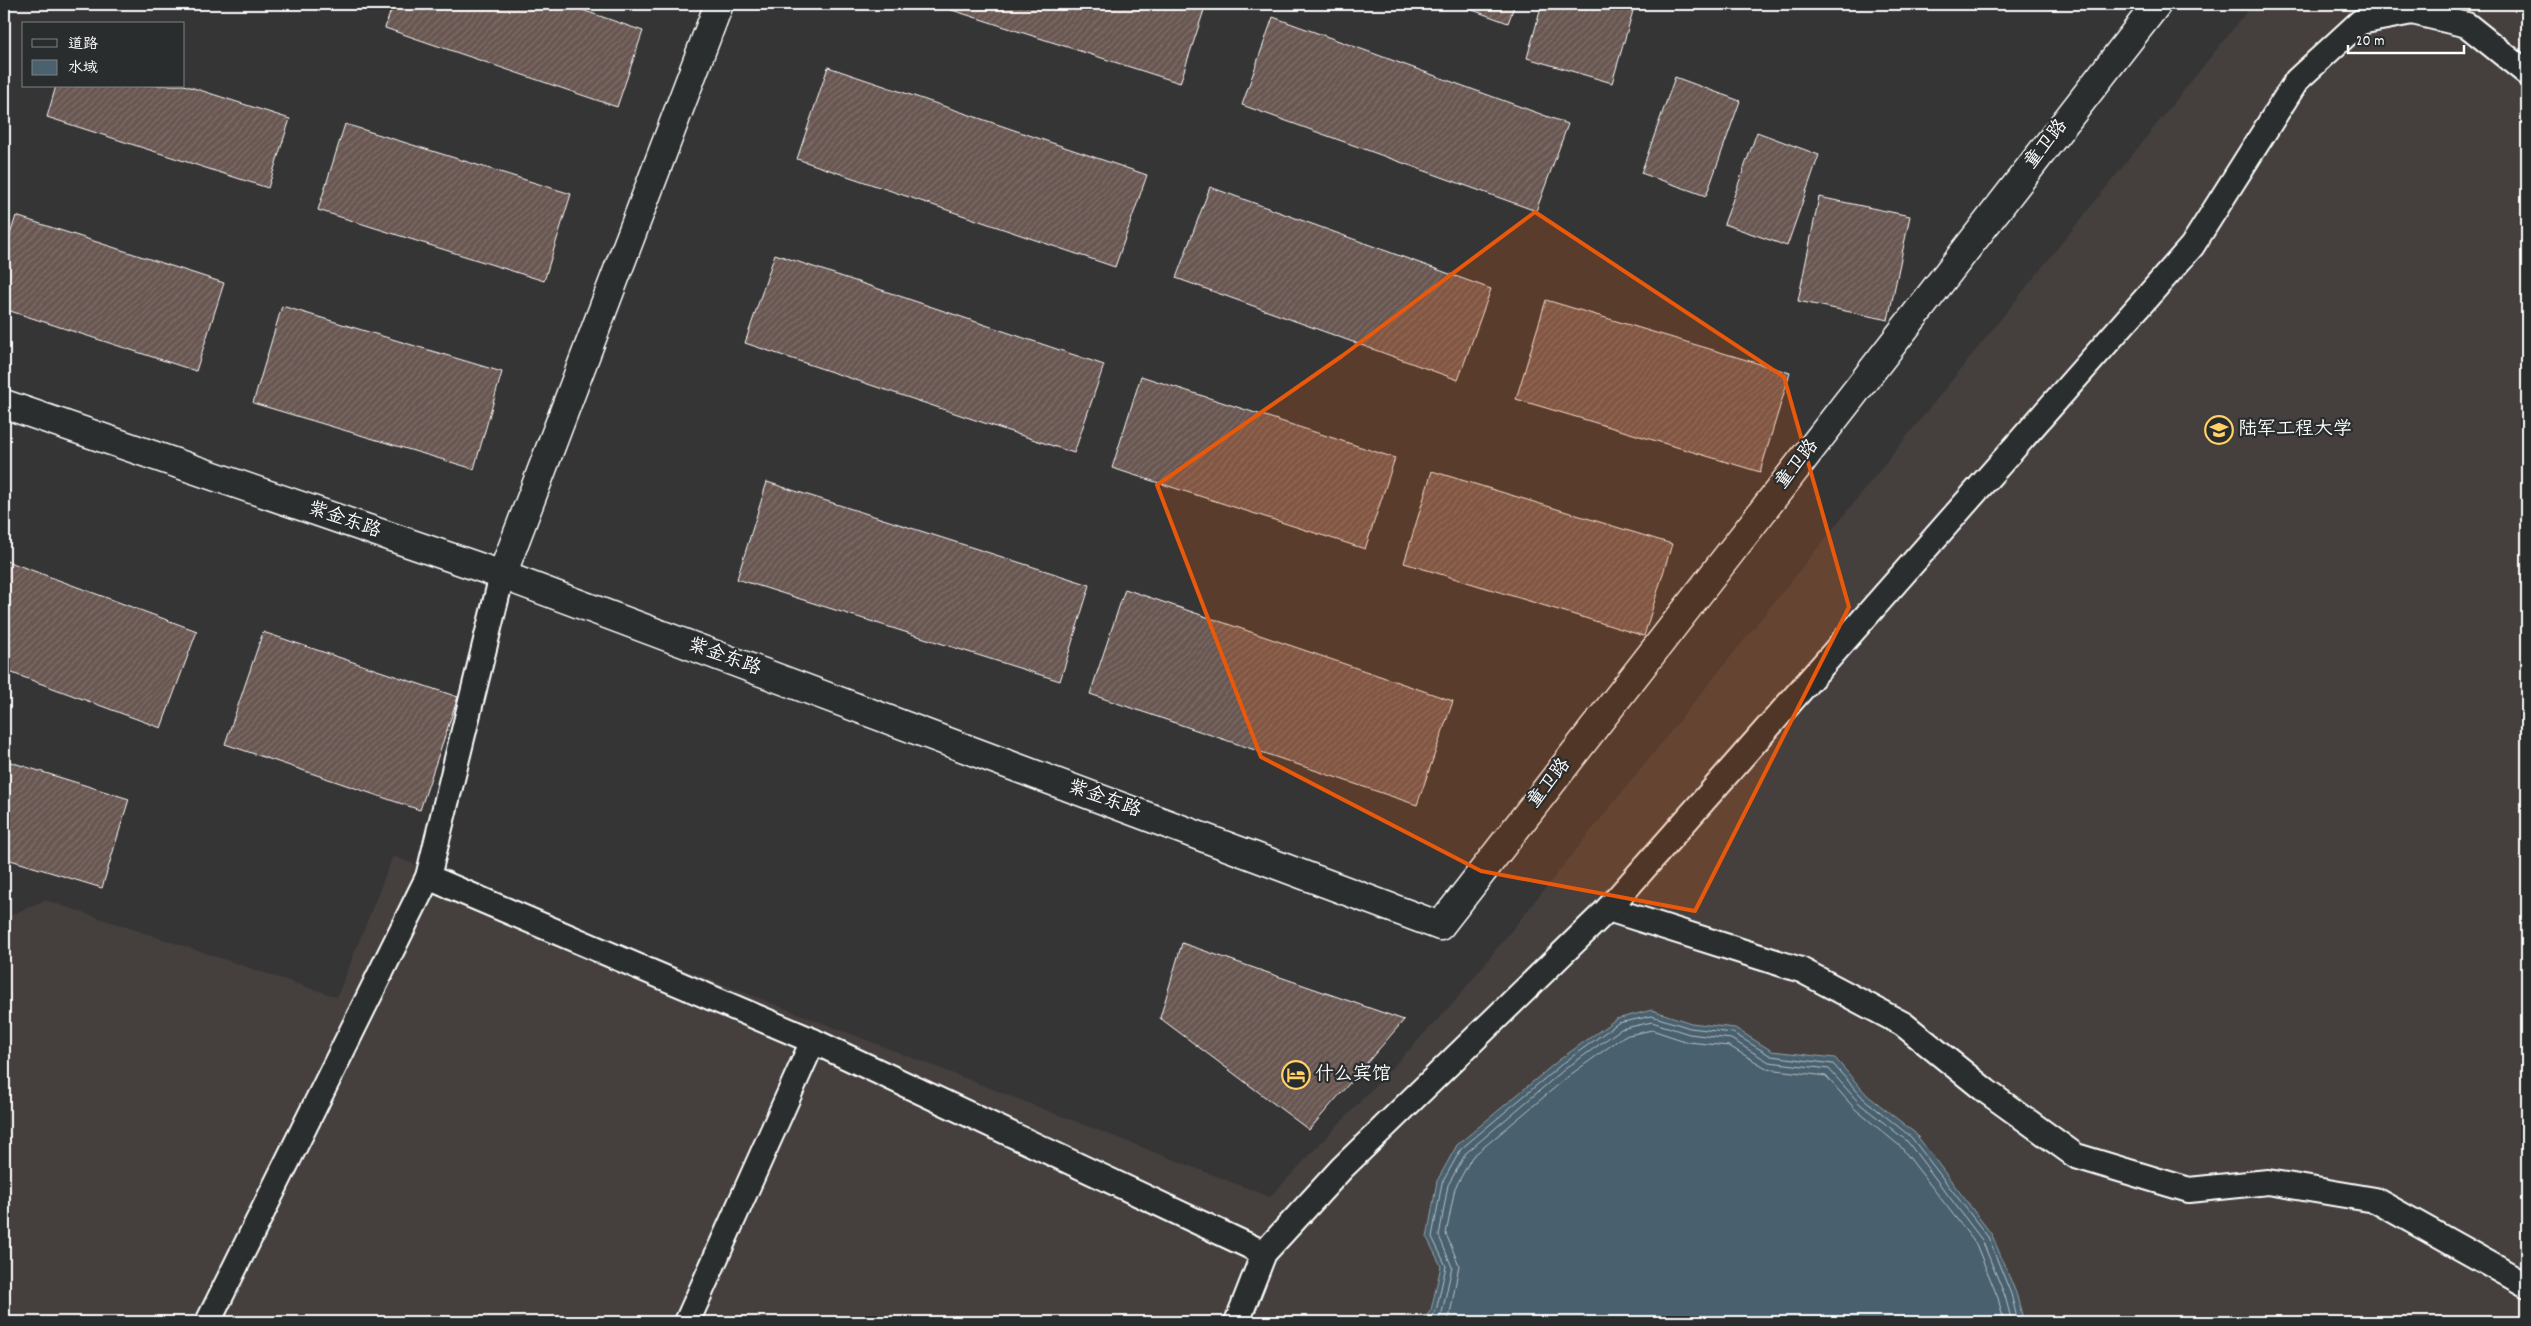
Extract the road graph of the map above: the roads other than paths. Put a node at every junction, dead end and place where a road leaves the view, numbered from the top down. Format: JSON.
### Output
{"nodes":[{"id":1,"x":719,"y":4,"type":"edge"},
{"id":2,"x":2156,"y":4,"type":"edge"},
{"id":3,"x":2527,"y":73,"type":"edge"},
{"id":4,"x":4,"y":404,"type":"edge"},
{"id":5,"x":502,"y":575,"type":"junction"},
{"id":6,"x":428,"y":877,"type":"junction"},
{"id":7,"x":1608,"y":909,"type":"junction"},
{"id":8,"x":1440,"y":926,"type":"joint"},
{"id":9,"x":813,"y":1041,"type":"junction"},
{"id":10,"x":1264,"y":1253,"type":"junction"},
{"id":11,"x":2527,"y":1285,"type":"edge"},
{"id":12,"x":208,"y":1322,"type":"edge"},
{"id":13,"x":687,"y":1322,"type":"edge"},
{"id":14,"x":1237,"y":1322,"type":"edge"}],
"edges":[{"from":1,"to":5,"type":"street"},
{"from":2,"to":8,"type":"street","name":"童卫路"},
{"from":3,"to":7,"type":"lane"},
{"from":4,"to":5,"type":"street","name":"紫金东路"},
{"from":5,"to":6,"type":"lane"},
{"from":5,"to":8,"type":"street","name":"紫金东路"},
{"from":6,"to":9,"type":"lane"},
{"from":6,"to":12,"type":"lane"},
{"from":7,"to":10,"type":"lane"},
{"from":7,"to":11,"type":"lane"},
{"from":9,"to":10,"type":"lane"},
{"from":9,"to":13,"type":"lane"},
{"from":10,"to":14,"type":"lane"}]}
